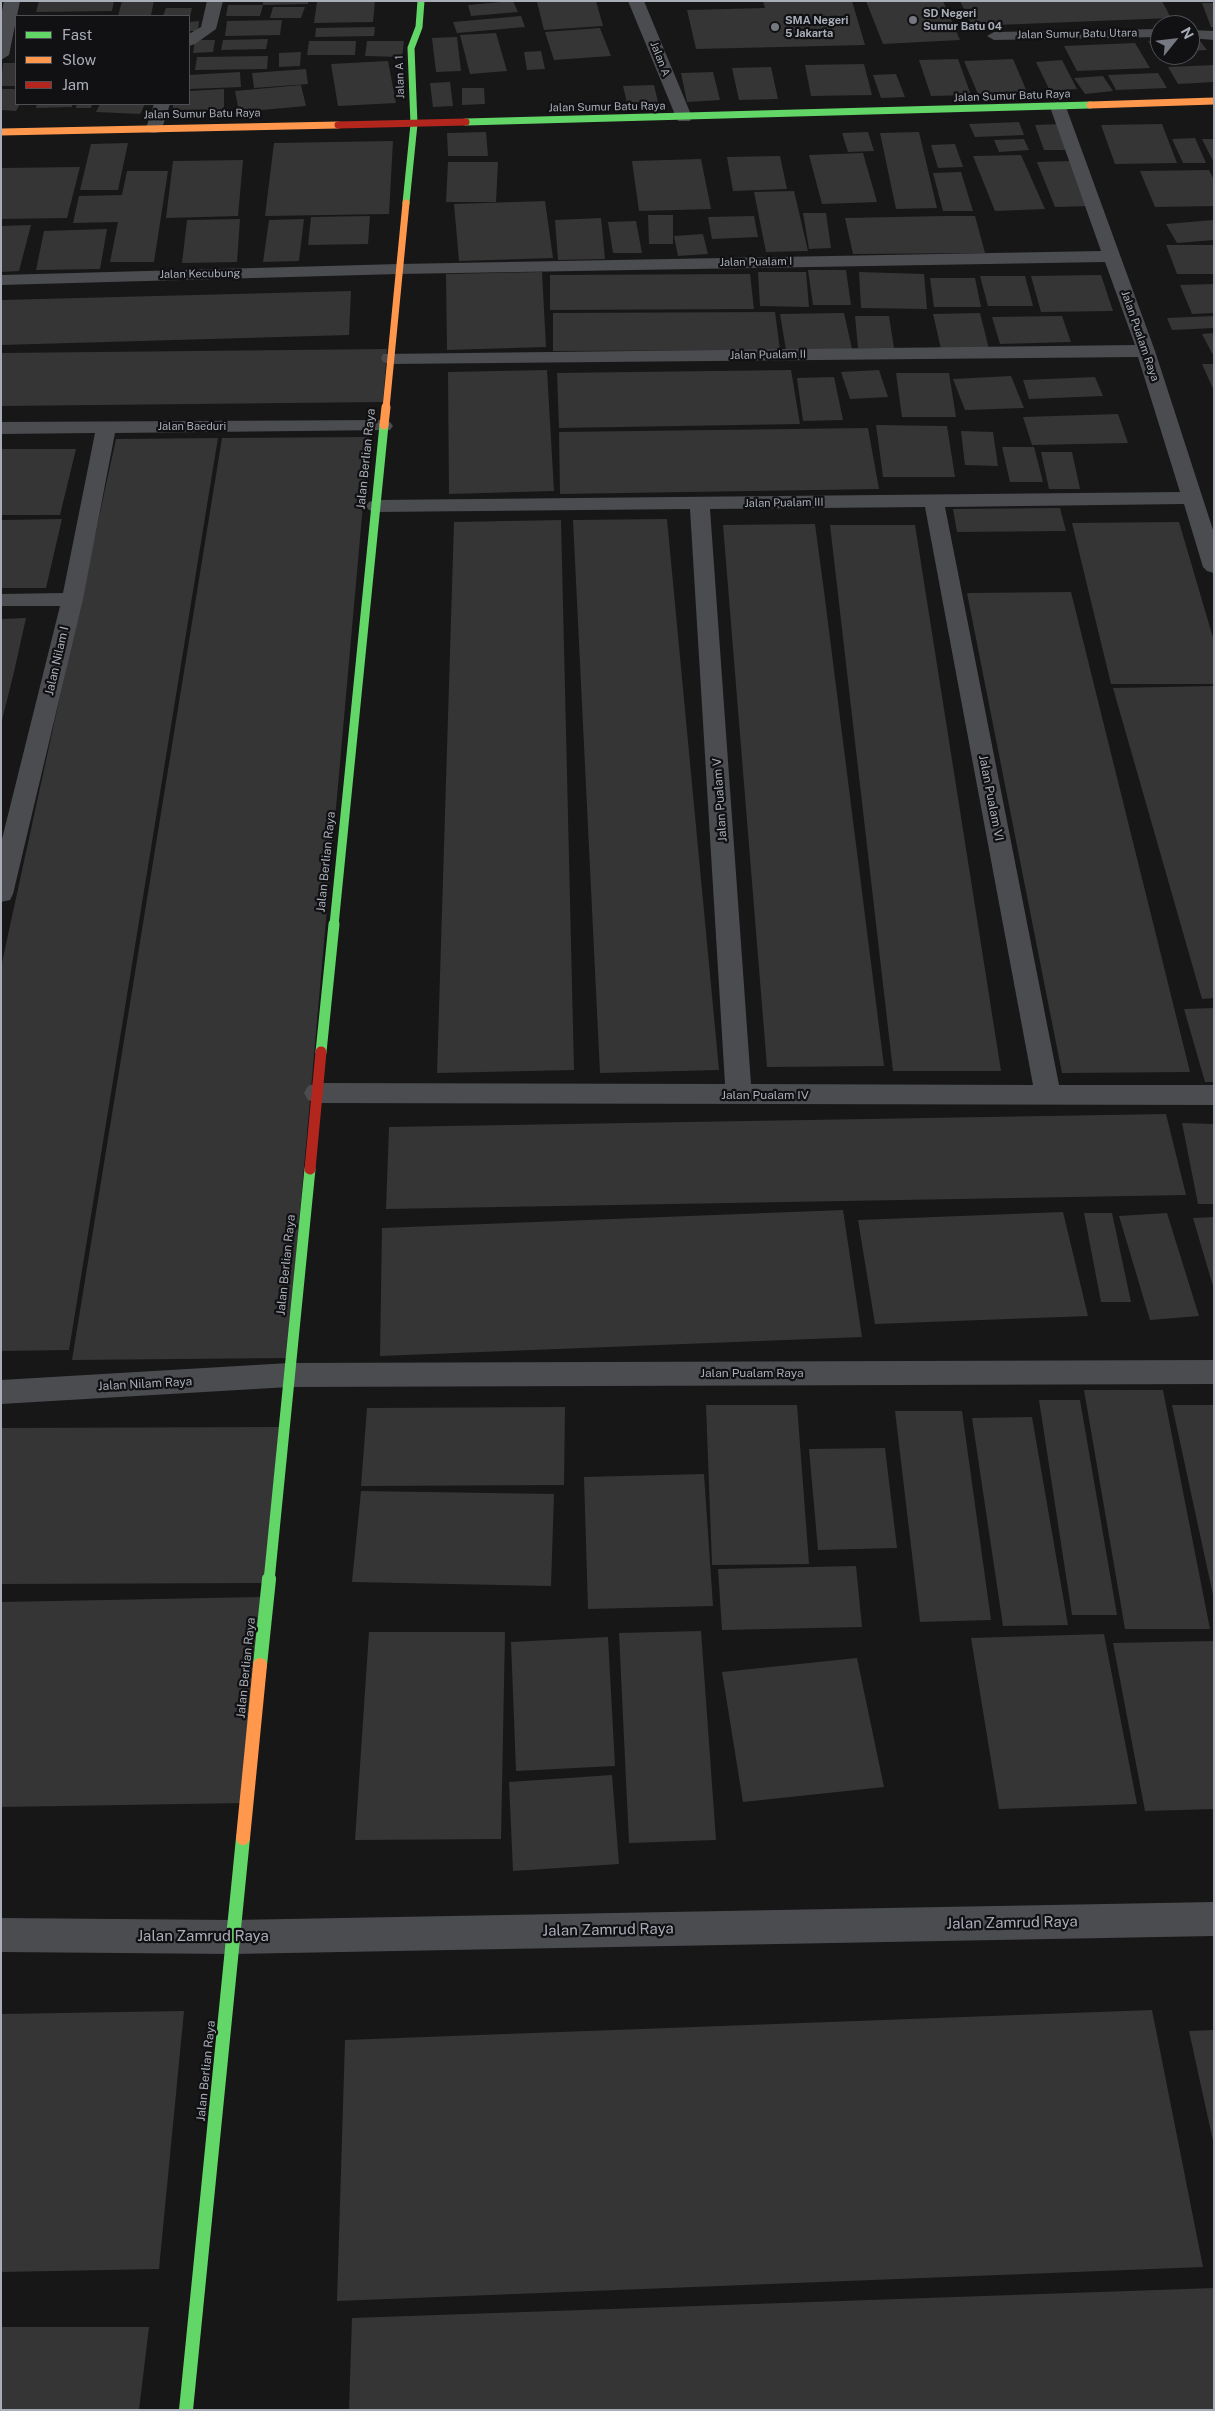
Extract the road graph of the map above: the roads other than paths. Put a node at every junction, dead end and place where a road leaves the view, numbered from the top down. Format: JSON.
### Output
{"nodes":[{"id":1,"x":12,"y":1,"type":"edge"},
{"id":2,"x":215,"y":1,"type":"edge"},
{"id":3,"x":421,"y":1,"type":"edge"},
{"id":4,"x":636,"y":1,"type":"edge"},
{"id":5,"x":1150,"y":33,"type":"edge"},
{"id":6,"x":1200,"y":35,"type":"edge"},
{"id":7,"x":994,"y":36,"type":"dead end"},
{"id":8,"x":1214,"y":36,"type":"edge"},
{"id":9,"x":190,"y":40,"type":"edge"},
{"id":10,"x":1,"y":55,"type":"edge"},
{"id":11,"x":1214,"y":101,"type":"edge"},
{"id":12,"x":162,"y":105,"type":"edge"},
{"id":13,"x":1058,"y":108,"type":"junction"},
{"id":14,"x":684,"y":118,"type":"junction"},
{"id":15,"x":414,"y":124,"type":"junction"},
{"id":16,"x":154,"y":128,"type":"junction"},
{"id":17,"x":1,"y":132,"type":"edge"},
{"id":18,"x":1112,"y":256,"type":"junction"},
{"id":19,"x":399,"y":269,"type":"junction"},
{"id":20,"x":1,"y":280,"type":"edge"},
{"id":21,"x":1146,"y":351,"type":"junction"},
{"id":22,"x":390,"y":358,"type":"junction"},
{"id":23,"x":384,"y":426,"type":"junction"},
{"id":24,"x":1,"y":428,"type":"edge"},
{"id":25,"x":106,"y":428,"type":"junction"},
{"id":26,"x":1192,"y":498,"type":"junction"},
{"id":27,"x":934,"y":500,"type":"junction"},
{"id":28,"x":700,"y":504,"type":"junction"},
{"id":29,"x":376,"y":506,"type":"junction"},
{"id":30,"x":1214,"y":567,"type":"edge"},
{"id":31,"x":1,"y":600,"type":"edge"},
{"id":32,"x":72,"y":600,"type":"junction"},
{"id":33,"x":1,"y":894,"type":"edge"},
{"id":34,"x":317,"y":1093,"type":"junction"},
{"id":35,"x":739,"y":1095,"type":"junction"},
{"id":36,"x":1048,"y":1096,"type":"junction"},
{"id":37,"x":1214,"y":1096,"type":"edge"},
{"id":38,"x":1214,"y":1372,"type":"edge"},
{"id":39,"x":289,"y":1375,"type":"junction"},
{"id":40,"x":1,"y":1392,"type":"edge"},
{"id":41,"x":1214,"y":1919,"type":"edge"},
{"id":42,"x":1,"y":1935,"type":"edge"},
{"id":43,"x":233,"y":1937,"type":"junction"},
{"id":44,"x":186,"y":2410,"type":"edge"}],
"edges":[{"from":1,"to":10,"type":"street"},
{"from":2,"to":9,"type":"street"},
{"from":3,"to":15,"type":"street","name":"Jalan A 1"},
{"from":4,"to":14,"type":"street","name":"Jalan A"},
{"from":5,"to":7,"type":"lane","name":"Jalan Sumur Batu Utara"},
{"from":6,"to":8,"type":"lane"},
{"from":11,"to":13,"type":"street","name":"Jalan Sumur Batu Raya"},
{"from":12,"to":16,"type":"street"},
{"from":13,"to":14,"type":"street","name":"Jalan Sumur Batu Raya"},
{"from":13,"to":18,"type":"street","name":"Jalan Pualam Raya"},
{"from":14,"to":15,"type":"street","name":"Jalan Sumur Batu Raya"},
{"from":15,"to":16,"type":"street","name":"Jalan Sumur Batu Raya"},
{"from":15,"to":19,"type":"street","name":"Jalan Berlian Raya"},
{"from":16,"to":17,"type":"street","name":"Jalan Sumur Batu Raya"},
{"from":18,"to":19,"type":"street","name":"Jalan Pualam I"},
{"from":18,"to":21,"type":"street","name":"Jalan Pualam Raya"},
{"from":19,"to":20,"type":"street","name":"Jalan Kecubung"},
{"from":19,"to":22,"type":"street","name":"Jalan Berlian Raya"},
{"from":21,"to":22,"type":"street","name":"Jalan Pualam II"},
{"from":21,"to":26,"type":"street","name":"Jalan Pualam Raya"},
{"from":22,"to":23,"type":"street","name":"Jalan Berlian Raya"},
{"from":23,"to":25,"type":"street","name":"Jalan Baeduri"},
{"from":23,"to":29,"type":"street","name":"Jalan Berlian Raya"},
{"from":24,"to":25,"type":"street","name":"Jalan Baeduri"},
{"from":25,"to":32,"type":"street","name":"Jalan Nilam I"},
{"from":26,"to":27,"type":"street","name":"Jalan Pualam III"},
{"from":26,"to":30,"type":"street","name":"Jalan Pualam Raya"},
{"from":27,"to":28,"type":"street","name":"Jalan Pualam III"},
{"from":27,"to":36,"type":"street","name":"Jalan Pualam VI"},
{"from":28,"to":29,"type":"street","name":"Jalan Pualam III"},
{"from":28,"to":35,"type":"street","name":"Jalan Pualam V"},
{"from":29,"to":34,"type":"street","name":"Jalan Berlian Raya"},
{"from":31,"to":32,"type":"street"},
{"from":32,"to":33,"type":"street","name":"Jalan Nilam I"},
{"from":34,"to":35,"type":"street","name":"Jalan Pualam IV"},
{"from":34,"to":39,"type":"street","name":"Jalan Berlian Raya"},
{"from":35,"to":36,"type":"street","name":"Jalan Pualam IV"},
{"from":36,"to":37,"type":"street","name":"Jalan Pualam IV"},
{"from":38,"to":39,"type":"street","name":"Jalan Pualam Raya"},
{"from":39,"to":40,"type":"street","name":"Jalan Nilam Raya"},
{"from":39,"to":43,"type":"street","name":"Jalan Berlian Raya"},
{"from":41,"to":43,"type":"street","name":"Jalan Zamrud Raya"},
{"from":42,"to":43,"type":"street","name":"Jalan Zamrud Raya"},
{"from":43,"to":44,"type":"street","name":"Jalan Berlian Raya"}]}
